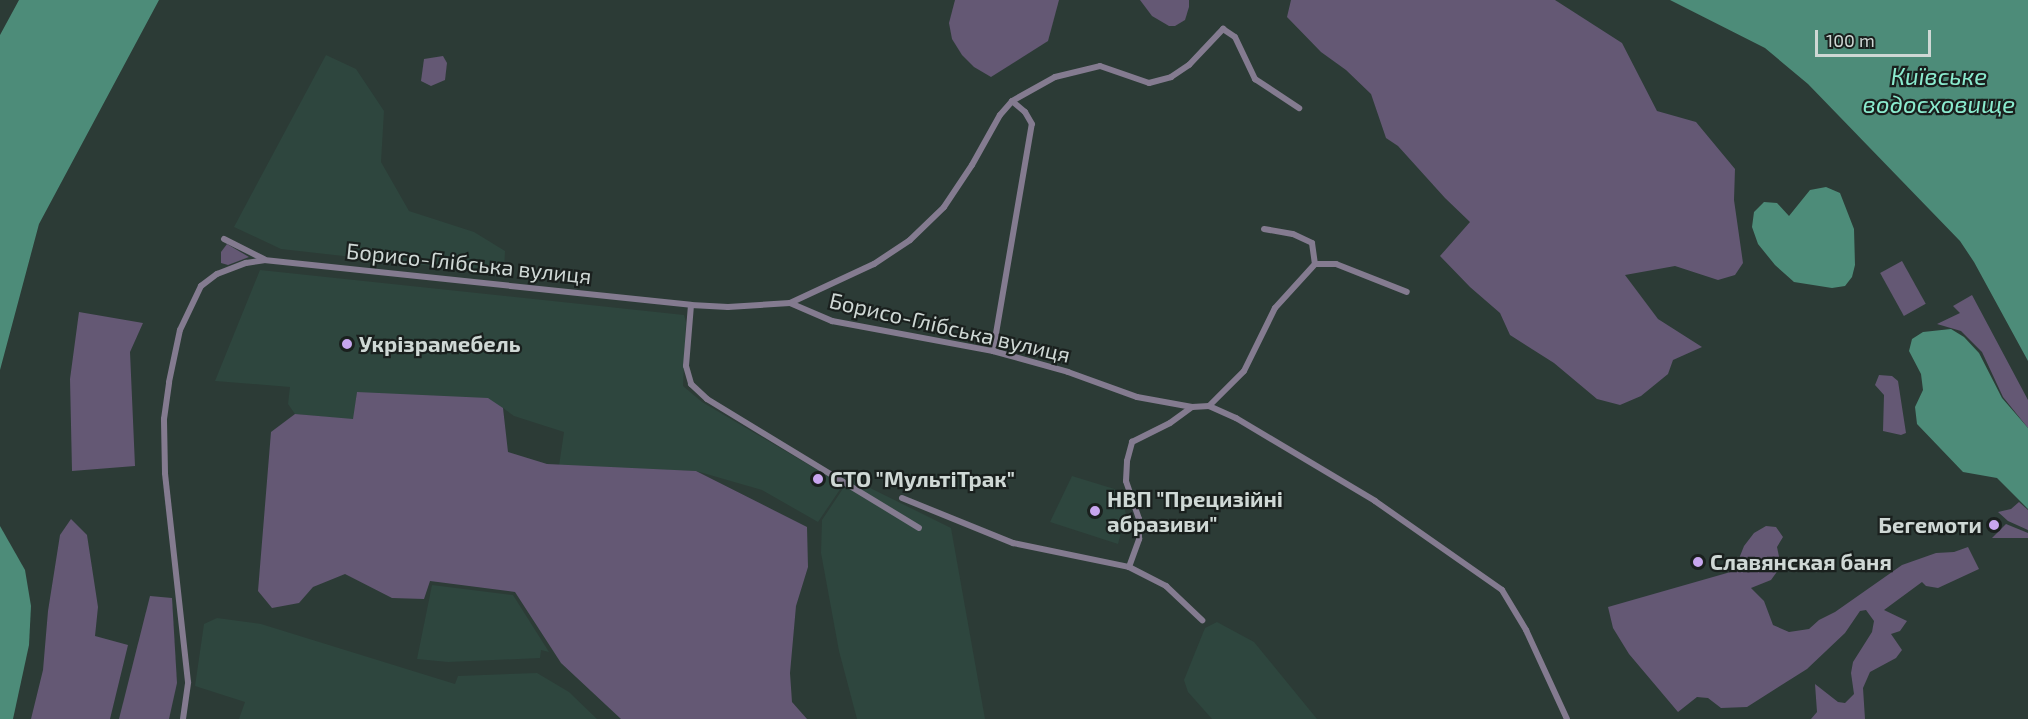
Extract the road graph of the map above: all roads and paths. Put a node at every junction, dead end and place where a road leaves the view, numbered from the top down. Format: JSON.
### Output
{"nodes":[{"id":1,"x":1012,"y":101,"type":"junction"},
{"id":2,"x":1299,"y":108,"type":"dead end"},
{"id":3,"x":1264,"y":229,"type":"dead end"},
{"id":4,"x":224,"y":239,"type":"dead end"},
{"id":5,"x":264,"y":260,"type":"junction"},
{"id":6,"x":1315,"y":264,"type":"junction"},
{"id":7,"x":1407,"y":292,"type":"dead end"},
{"id":8,"x":790,"y":303,"type":"junction"},
{"id":9,"x":691,"y":305,"type":"junction"},
{"id":10,"x":993,"y":351,"type":"junction"},
{"id":11,"x":1209,"y":405,"type":"junction"},
{"id":12,"x":1192,"y":407,"type":"junction"},
{"id":13,"x":902,"y":498,"type":"dead end"},
{"id":14,"x":919,"y":528,"type":"dead end"},
{"id":15,"x":1129,"y":567,"type":"junction"},
{"id":16,"x":1202,"y":620,"type":"dead end"},
{"id":17,"x":183,"y":719,"type":"edge"},
{"id":18,"x":1566,"y":719,"type":"edge"}],
"edges":[{"from":1,"to":2,"type":"street"},
{"from":1,"to":8,"type":"street"},
{"from":1,"to":10,"type":"street"},
{"from":3,"to":6,"type":"street"},
{"from":4,"to":5,"type":"street","name":"Борисо-Глібська вулиця"},
{"from":5,"to":9,"type":"street","name":"Борисо-Глібська вулиця"},
{"from":5,"to":17,"type":"street","name":"Борисо-Глібська вулиця"},
{"from":6,"to":7,"type":"street"},
{"from":6,"to":11,"type":"street"},
{"from":8,"to":9,"type":"street","name":"Борисо-Глібська вулиця"},
{"from":8,"to":10,"type":"street","name":"Борисо-Глібська вулиця"},
{"from":9,"to":14,"type":"street"},
{"from":10,"to":12,"type":"street","name":"Борисо-Глібська вулиця"},
{"from":11,"to":12,"type":"street","name":"Борисо-Глібська вулиця"},
{"from":11,"to":18,"type":"street"},
{"from":12,"to":15,"type":"street"},
{"from":13,"to":15,"type":"street"},
{"from":15,"to":16,"type":"street"}]}
